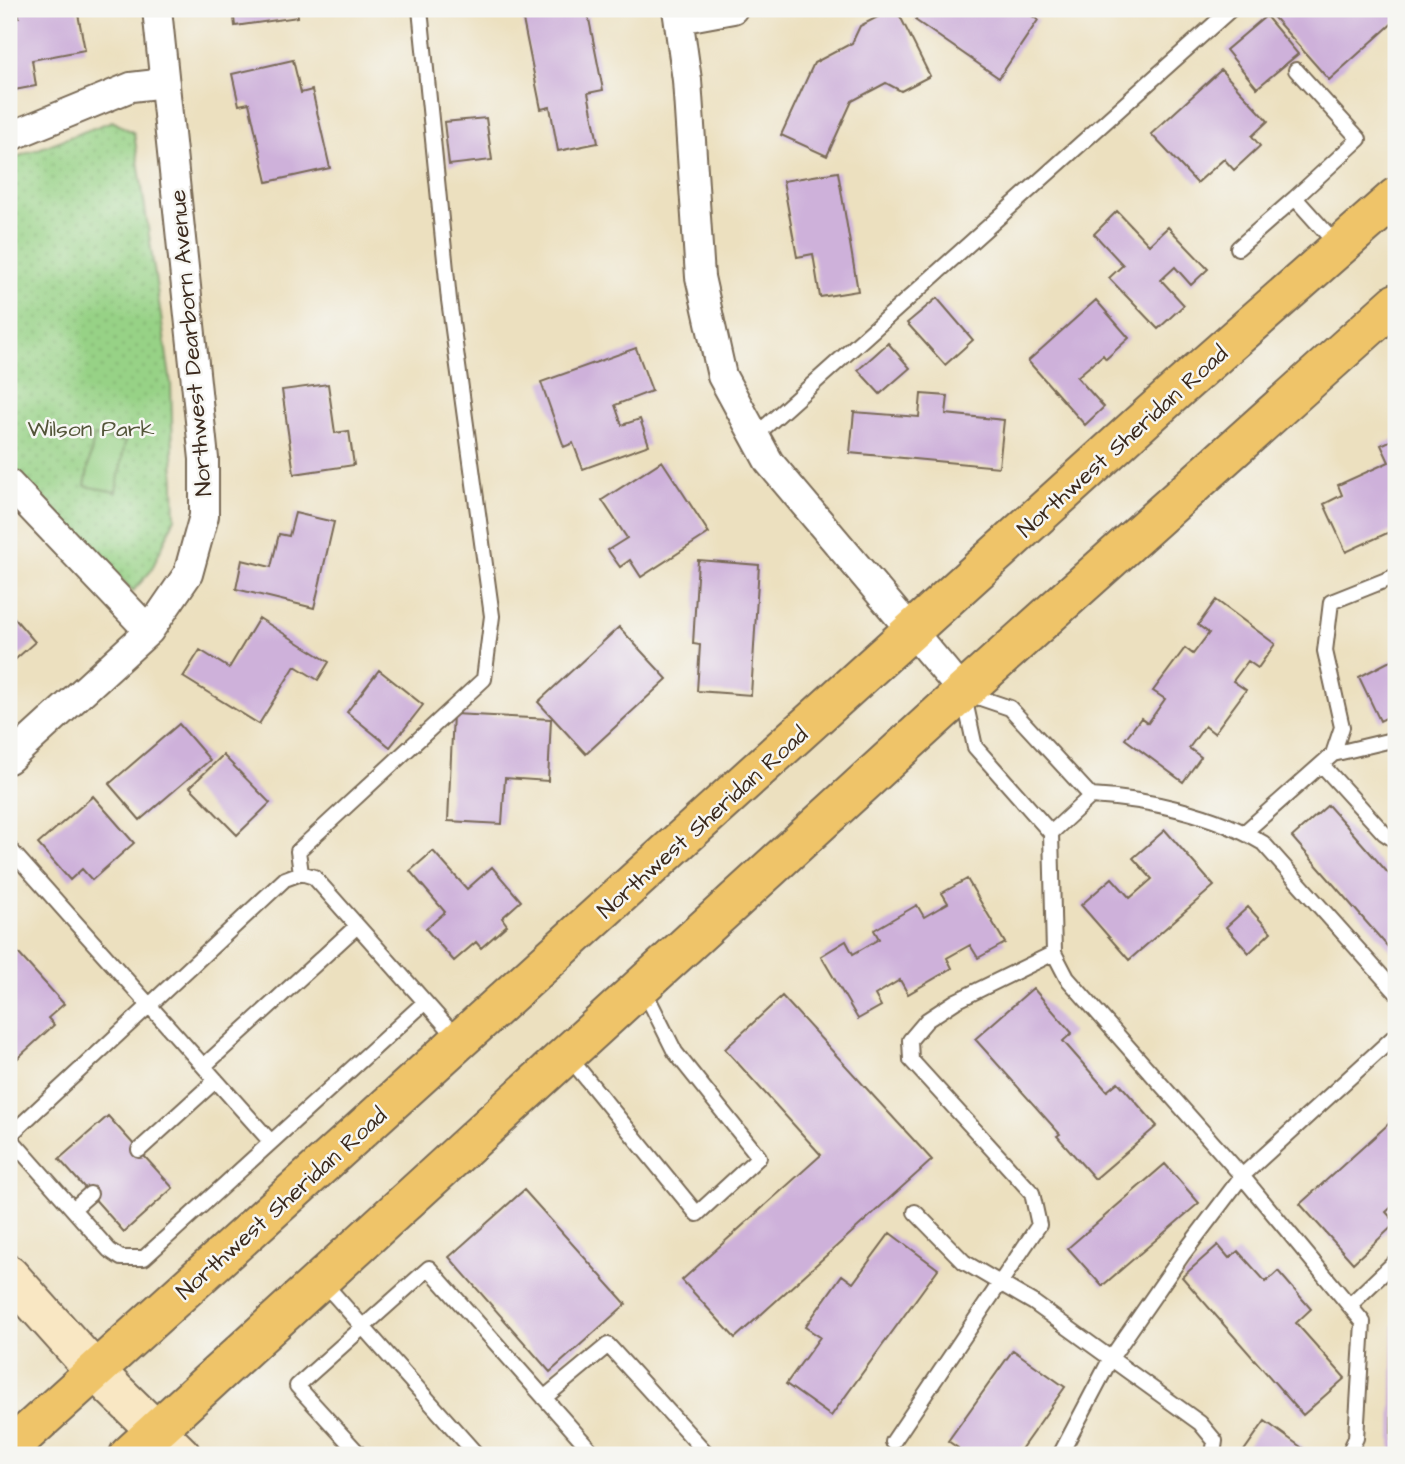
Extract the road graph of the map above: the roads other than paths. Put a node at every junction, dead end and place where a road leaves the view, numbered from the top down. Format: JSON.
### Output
{"nodes":[{"id":1,"x":157,"y":9,"type":"edge"},
{"id":2,"x":421,"y":9,"type":"edge"},
{"id":3,"x":733,"y":9,"type":"edge"},
{"id":4,"x":1231,"y":9,"type":"edge"},
{"id":5,"x":678,"y":14,"type":"edge"},
{"id":6,"x":1296,"y":70,"type":"dead end"},
{"id":7,"x":165,"y":83,"type":"junction"},
{"id":8,"x":9,"y":137,"type":"edge"},
{"id":9,"x":1396,"y":197,"type":"edge"},
{"id":10,"x":1294,"y":198,"type":"junction"},
{"id":11,"x":1339,"y":247,"type":"junction"},
{"id":12,"x":1238,"y":248,"type":"dead end"},
{"id":13,"x":1396,"y":303,"type":"edge"},
{"id":14,"x":755,"y":436,"type":"junction"},
{"id":15,"x":9,"y":484,"type":"edge"},
{"id":16,"x":1396,"y":576,"type":"edge"},
{"id":17,"x":149,"y":631,"type":"junction"},
{"id":18,"x":912,"y":632,"type":"junction"},
{"id":19,"x":963,"y":692,"type":"junction"},
{"id":20,"x":1396,"y":739,"type":"edge"},
{"id":21,"x":1333,"y":754,"type":"junction"},
{"id":22,"x":9,"y":759,"type":"edge"},
{"id":23,"x":1322,"y":765,"type":"junction"},
{"id":24,"x":1091,"y":796,"type":"junction"},
{"id":25,"x":1245,"y":832,"type":"junction"},
{"id":26,"x":1051,"y":833,"type":"junction"},
{"id":27,"x":1396,"y":841,"type":"edge"},
{"id":28,"x":9,"y":848,"type":"edge"},
{"id":29,"x":301,"y":873,"type":"junction"},
{"id":30,"x":357,"y":926,"type":"junction"},
{"id":31,"x":1054,"y":953,"type":"junction"},
{"id":32,"x":642,"y":986,"type":"junction"},
{"id":33,"x":1396,"y":992,"type":"edge"},
{"id":34,"x":425,"y":1002,"type":"junction"},
{"id":35,"x":150,"y":1006,"type":"junction"},
{"id":36,"x":1396,"y":1035,"type":"edge"},
{"id":37,"x":460,"y":1041,"type":"junction"},
{"id":38,"x":567,"y":1055,"type":"junction"},
{"id":39,"x":204,"y":1066,"type":"junction"},
{"id":40,"x":216,"y":1080,"type":"junction"},
{"id":41,"x":9,"y":1137,"type":"edge"},
{"id":42,"x":271,"y":1142,"type":"junction"},
{"id":43,"x":139,"y":1150,"type":"dead end"},
{"id":44,"x":1242,"y":1176,"type":"junction"},
{"id":45,"x":90,"y":1194,"type":"dead end"},
{"id":46,"x":73,"y":1209,"type":"junction"},
{"id":47,"x":915,"y":1212,"type":"dead end"},
{"id":48,"x":1396,"y":1261,"type":"edge"},
{"id":49,"x":9,"y":1275,"type":"edge"},
{"id":50,"x":321,"y":1280,"type":"junction"},
{"id":51,"x":1000,"y":1284,"type":"junction"},
{"id":52,"x":1350,"y":1305,"type":"junction"},
{"id":53,"x":362,"y":1328,"type":"junction"},
{"id":54,"x":1111,"y":1358,"type":"junction"},
{"id":55,"x":95,"y":1371,"type":"junction"},
{"id":56,"x":544,"y":1398,"type":"junction"},
{"id":57,"x":893,"y":1442,"type":"dead end"},
{"id":58,"x":155,"y":1447,"type":"edge"},
{"id":59,"x":9,"y":1449,"type":"edge"},
{"id":60,"x":360,"y":1455,"type":"edge"},
{"id":61,"x":477,"y":1455,"type":"edge"},
{"id":62,"x":595,"y":1455,"type":"edge"},
{"id":63,"x":708,"y":1455,"type":"edge"},
{"id":64,"x":1060,"y":1455,"type":"edge"},
{"id":65,"x":1213,"y":1455,"type":"edge"},
{"id":66,"x":1348,"y":1455,"type":"edge"}],
"edges":[{"from":1,"to":7,"type":"street","name":"Northwest Dearborn Avenue"},
{"from":2,"to":29,"type":"lane"},
{"from":3,"to":5,"type":"street"},
{"from":4,"to":14,"type":"lane"},
{"from":5,"to":14,"type":"street"},
{"from":6,"to":10,"type":"lane"},
{"from":7,"to":8,"type":"street"},
{"from":7,"to":17,"type":"street","name":"Northwest Dearborn Avenue"},
{"from":9,"to":11,"type":"main road","name":"Northwest Sheridan Road"},
{"from":10,"to":11,"type":"lane"},
{"from":10,"to":12,"type":"lane"},
{"from":11,"to":18,"type":"main road","name":"Northwest Sheridan Road"},
{"from":13,"to":19,"type":"main road"},
{"from":14,"to":18,"type":"street"},
{"from":15,"to":17,"type":"street"},
{"from":16,"to":21,"type":"lane"},
{"from":17,"to":22,"type":"street","name":"Northwest Dearborn Avenue"},
{"from":18,"to":19,"type":"street"},
{"from":18,"to":37,"type":"main road","name":"Northwest Sheridan Road"},
{"from":19,"to":24,"type":"lane"},
{"from":19,"to":26,"type":"lane"},
{"from":19,"to":32,"type":"main road"},
{"from":20,"to":21,"type":"lane"},
{"from":21,"to":23,"type":"lane"},
{"from":23,"to":25,"type":"lane"},
{"from":23,"to":27,"type":"lane"},
{"from":24,"to":25,"type":"lane"},
{"from":24,"to":26,"type":"lane"},
{"from":25,"to":33,"type":"lane"},
{"from":26,"to":31,"type":"lane"},
{"from":28,"to":35,"type":"lane"},
{"from":29,"to":30,"type":"lane"},
{"from":29,"to":35,"type":"lane"},
{"from":30,"to":34,"type":"lane"},
{"from":30,"to":39,"type":"lane"},
{"from":31,"to":44,"type":"lane"},
{"from":31,"to":51,"type":"lane"},
{"from":32,"to":38,"type":"main road"},
{"from":32,"to":38,"type":"lane"},
{"from":34,"to":37,"type":"lane"},
{"from":34,"to":42,"type":"lane"},
{"from":35,"to":39,"type":"lane"},
{"from":35,"to":41,"type":"lane"},
{"from":36,"to":44,"type":"lane"},
{"from":37,"to":55,"type":"main road","name":"Northwest Sheridan Road"},
{"from":38,"to":50,"type":"main road"},
{"from":39,"to":40,"type":"lane"},
{"from":40,"to":42,"type":"lane"},
{"from":40,"to":43,"type":"lane"},
{"from":41,"to":46,"type":"lane"},
{"from":42,"to":46,"type":"lane"},
{"from":44,"to":52,"type":"lane"},
{"from":44,"to":54,"type":"lane"},
{"from":45,"to":46,"type":"lane"},
{"from":47,"to":51,"type":"lane"},
{"from":48,"to":52,"type":"lane"},
{"from":49,"to":55,"type":"main road"},
{"from":50,"to":53,"type":"lane"},
{"from":50,"to":58,"type":"main road"},
{"from":51,"to":54,"type":"lane"},
{"from":51,"to":57,"type":"lane"},
{"from":52,"to":66,"type":"lane"},
{"from":53,"to":56,"type":"lane"},
{"from":53,"to":60,"type":"lane"},
{"from":53,"to":61,"type":"lane"},
{"from":54,"to":64,"type":"lane"},
{"from":54,"to":65,"type":"lane"},
{"from":55,"to":58,"type":"main road"},
{"from":55,"to":59,"type":"main road","name":"Northwest Sheridan Road"},
{"from":56,"to":62,"type":"lane"},
{"from":56,"to":63,"type":"lane"}]}
